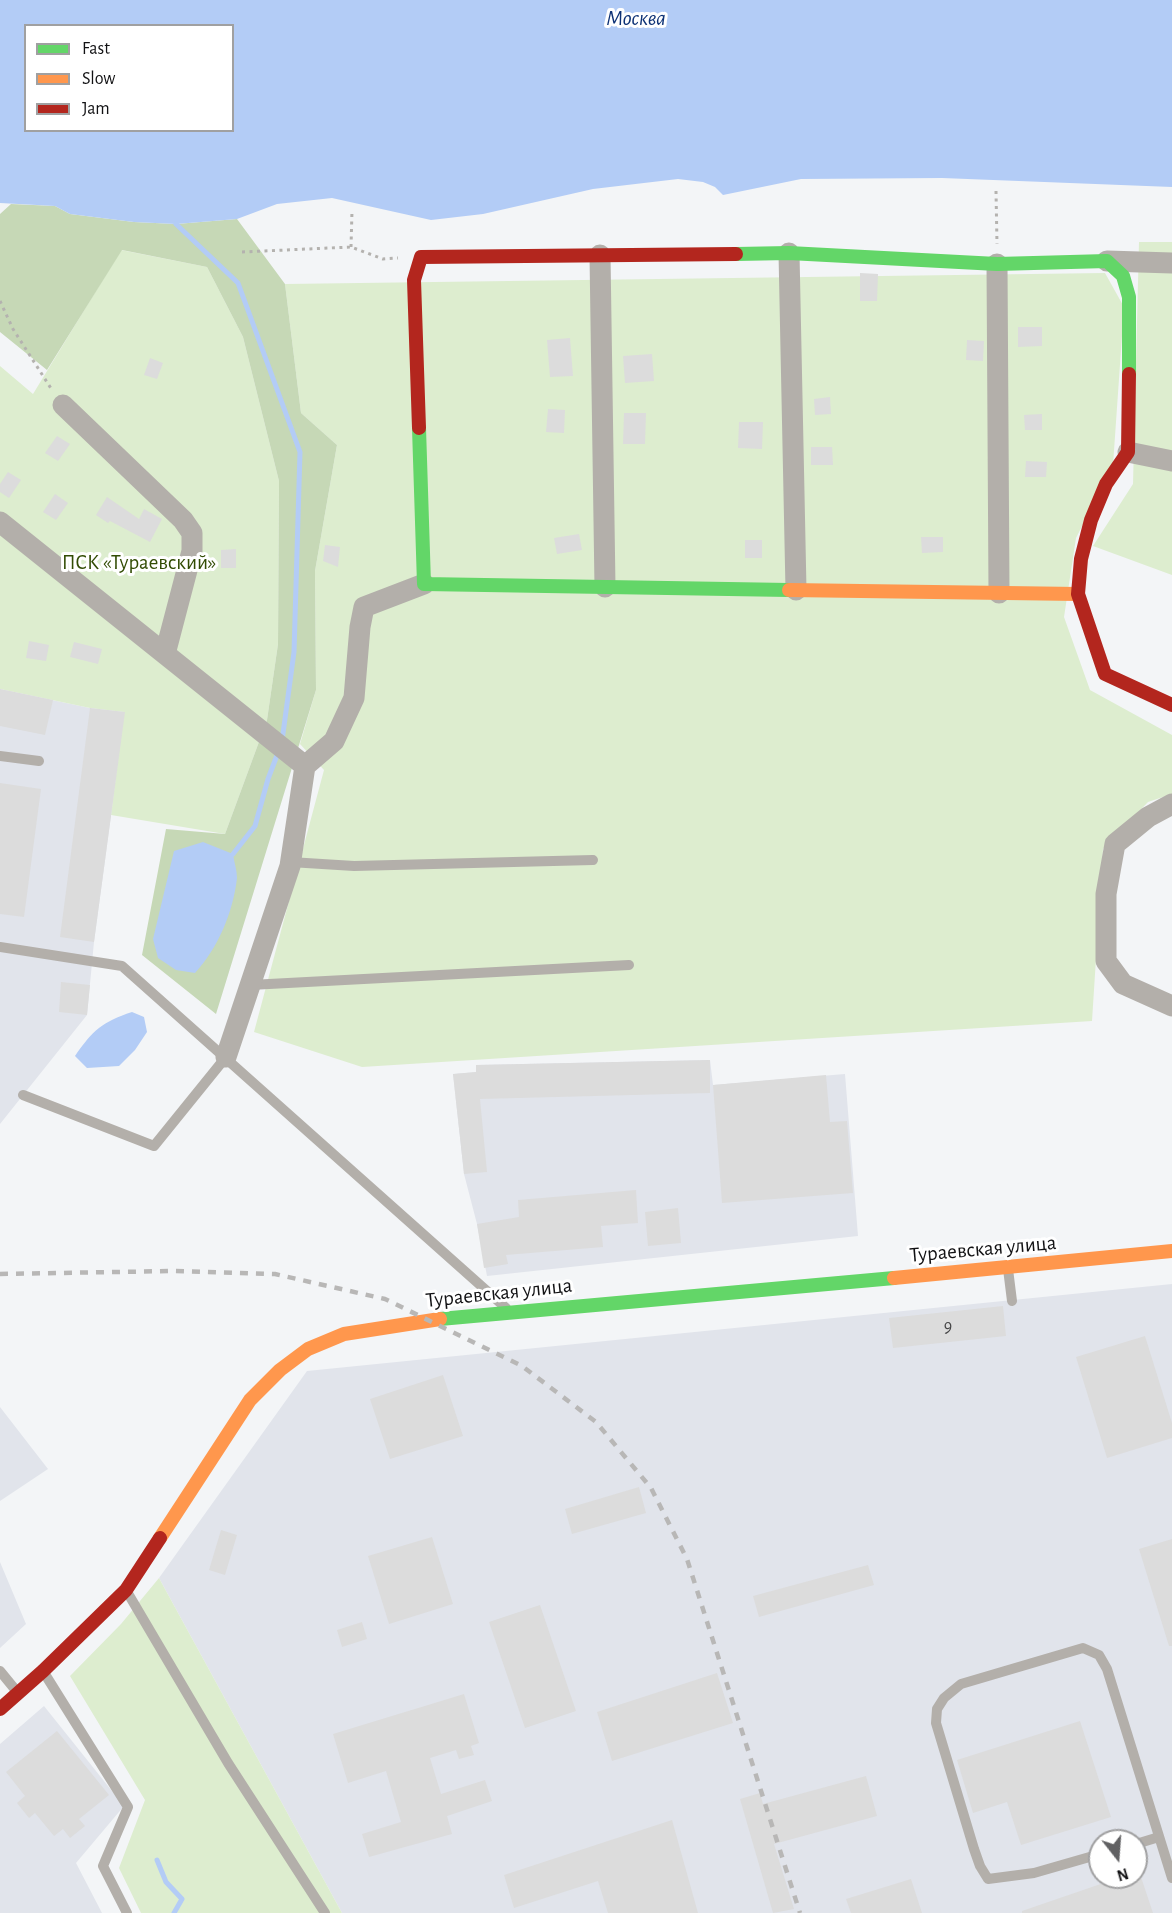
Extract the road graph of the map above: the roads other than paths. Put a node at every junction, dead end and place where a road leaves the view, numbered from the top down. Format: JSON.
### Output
{"nodes":[{"id":1,"x":789,"y":254,"type":"junction"},
{"id":2,"x":600,"y":255,"type":"junction"},
{"id":3,"x":1107,"y":261,"type":"junction"},
{"id":4,"x":1172,"y":263,"type":"edge"},
{"id":5,"x":997,"y":264,"type":"junction"},
{"id":6,"x":63,"y":405,"type":"road end"},
{"id":7,"x":1128,"y":452,"type":"junction"},
{"id":8,"x":1172,"y":461,"type":"edge"},
{"id":9,"x":0,"y":522,"type":"edge"},
{"id":10,"x":424,"y":584,"type":"junction"},
{"id":11,"x":605,"y":587,"type":"junction"},
{"id":12,"x":796,"y":590,"type":"junction"},
{"id":13,"x":999,"y":593,"type":"junction"},
{"id":14,"x":1078,"y":594,"type":"junction"},
{"id":15,"x":165,"y":654,"type":"junction"},
{"id":16,"x":1172,"y":705,"type":"edge"},
{"id":17,"x":0,"y":756,"type":"edge"},
{"id":18,"x":39,"y":761,"type":"dead end"},
{"id":19,"x":305,"y":766,"type":"junction"},
{"id":20,"x":1172,"y":804,"type":"edge"},
{"id":21,"x":592,"y":860,"type":"dead end"},
{"id":22,"x":291,"y":862,"type":"junction"},
{"id":23,"x":0,"y":947,"type":"edge"},
{"id":24,"x":629,"y":965,"type":"dead end"},
{"id":25,"x":250,"y":985,"type":"junction"},
{"id":26,"x":1172,"y":1006,"type":"edge"},
{"id":27,"x":226,"y":1057,"type":"junction"},
{"id":28,"x":23,"y":1095,"type":"dead end"},
{"id":29,"x":1172,"y":1251,"type":"edge"},
{"id":30,"x":1008,"y":1267,"type":"junction"},
{"id":31,"x":1012,"y":1302,"type":"dead end"},
{"id":32,"x":511,"y":1312,"type":"junction"},
{"id":33,"x":126,"y":1590,"type":"junction"},
{"id":34,"x":0,"y":1671,"type":"edge"},
{"id":35,"x":43,"y":1671,"type":"junction"},
{"id":36,"x":18,"y":1693,"type":"junction"},
{"id":37,"x":0,"y":1709,"type":"edge"},
{"id":38,"x":1159,"y":1837,"type":"junction"},
{"id":39,"x":1148,"y":1840,"type":"edge"},
{"id":40,"x":1088,"y":1857,"type":"edge"},
{"id":41,"x":1172,"y":1878,"type":"edge"},
{"id":42,"x":127,"y":1913,"type":"edge"},
{"id":43,"x":325,"y":1913,"type":"edge"}],
"edges":[{"from":1,"to":2,"type":"street"},
{"from":1,"to":5,"type":"street"},
{"from":1,"to":12,"type":"street"},
{"from":2,"to":10,"type":"street"},
{"from":2,"to":11,"type":"street"},
{"from":3,"to":4,"type":"street"},
{"from":3,"to":5,"type":"street"},
{"from":3,"to":7,"type":"street"},
{"from":5,"to":13,"type":"street"},
{"from":6,"to":15,"type":"street"},
{"from":7,"to":8,"type":"street"},
{"from":7,"to":14,"type":"street"},
{"from":9,"to":15,"type":"street"},
{"from":10,"to":11,"type":"street"},
{"from":10,"to":19,"type":"street"},
{"from":11,"to":12,"type":"street"},
{"from":12,"to":13,"type":"street"},
{"from":13,"to":14,"type":"street"},
{"from":14,"to":16,"type":"street"},
{"from":15,"to":19,"type":"street"},
{"from":17,"to":18,"type":"lane"},
{"from":19,"to":22,"type":"street"},
{"from":20,"to":26,"type":"street"},
{"from":21,"to":22,"type":"lane"},
{"from":22,"to":25,"type":"street"},
{"from":23,"to":27,"type":"lane"},
{"from":24,"to":25,"type":"lane"},
{"from":25,"to":27,"type":"street"},
{"from":27,"to":28,"type":"lane"},
{"from":27,"to":32,"type":"lane"},
{"from":29,"to":30,"type":"street","name":"Тураевская улица"},
{"from":30,"to":31,"type":"lane"},
{"from":30,"to":32,"type":"street","name":"Тураевская улица"},
{"from":32,"to":33,"type":"street","name":"Тураевская улица"},
{"from":33,"to":35,"type":"street","name":"Тураевская улица"},
{"from":33,"to":43,"type":"lane"},
{"from":34,"to":36,"type":"lane"},
{"from":35,"to":36,"type":"street","name":"Тураевская улица"},
{"from":35,"to":42,"type":"lane"},
{"from":36,"to":37,"type":"street","name":"Тураевская улица"},
{"from":38,"to":39,"type":"lane"},
{"from":38,"to":40,"type":"lane"},
{"from":38,"to":41,"type":"lane"}]}
